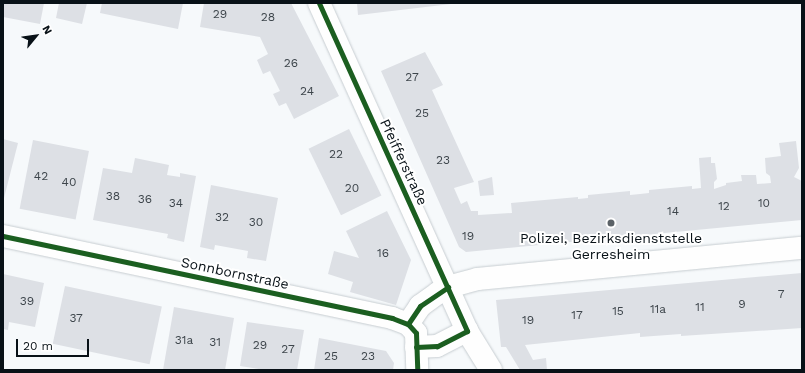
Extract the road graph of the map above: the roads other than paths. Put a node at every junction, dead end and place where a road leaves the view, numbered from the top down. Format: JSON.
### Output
{"nodes":[{"id":1,"x":319,"y":3,"type":"edge"},
{"id":2,"x":3,"y":236,"type":"edge"},
{"id":3,"x":802,"y":248,"type":"edge"},
{"id":4,"x":448,"y":287,"type":"junction"},
{"id":5,"x":408,"y":324,"type":"junction"},
{"id":6,"x":467,"y":331,"type":"junction"},
{"id":7,"x":416,"y":347,"type":"junction"},
{"id":8,"x":417,"y":370,"type":"edge"},
{"id":9,"x":491,"y":370,"type":"edge"}],
"edges":[{"from":1,"to":4,"type":"street","name":"Pfeifferstraße"},
{"from":2,"to":5,"type":"street","name":"Sonnbornstraße"},
{"from":3,"to":4,"type":"street"},
{"from":4,"to":5,"type":"street"},
{"from":4,"to":6,"type":"street","name":"Pfeifferstraße"},
{"from":5,"to":7,"type":"street"},
{"from":6,"to":7,"type":"street"},
{"from":6,"to":9,"type":"street","name":"Pfeifferstraße"},
{"from":7,"to":8,"type":"street"}]}
